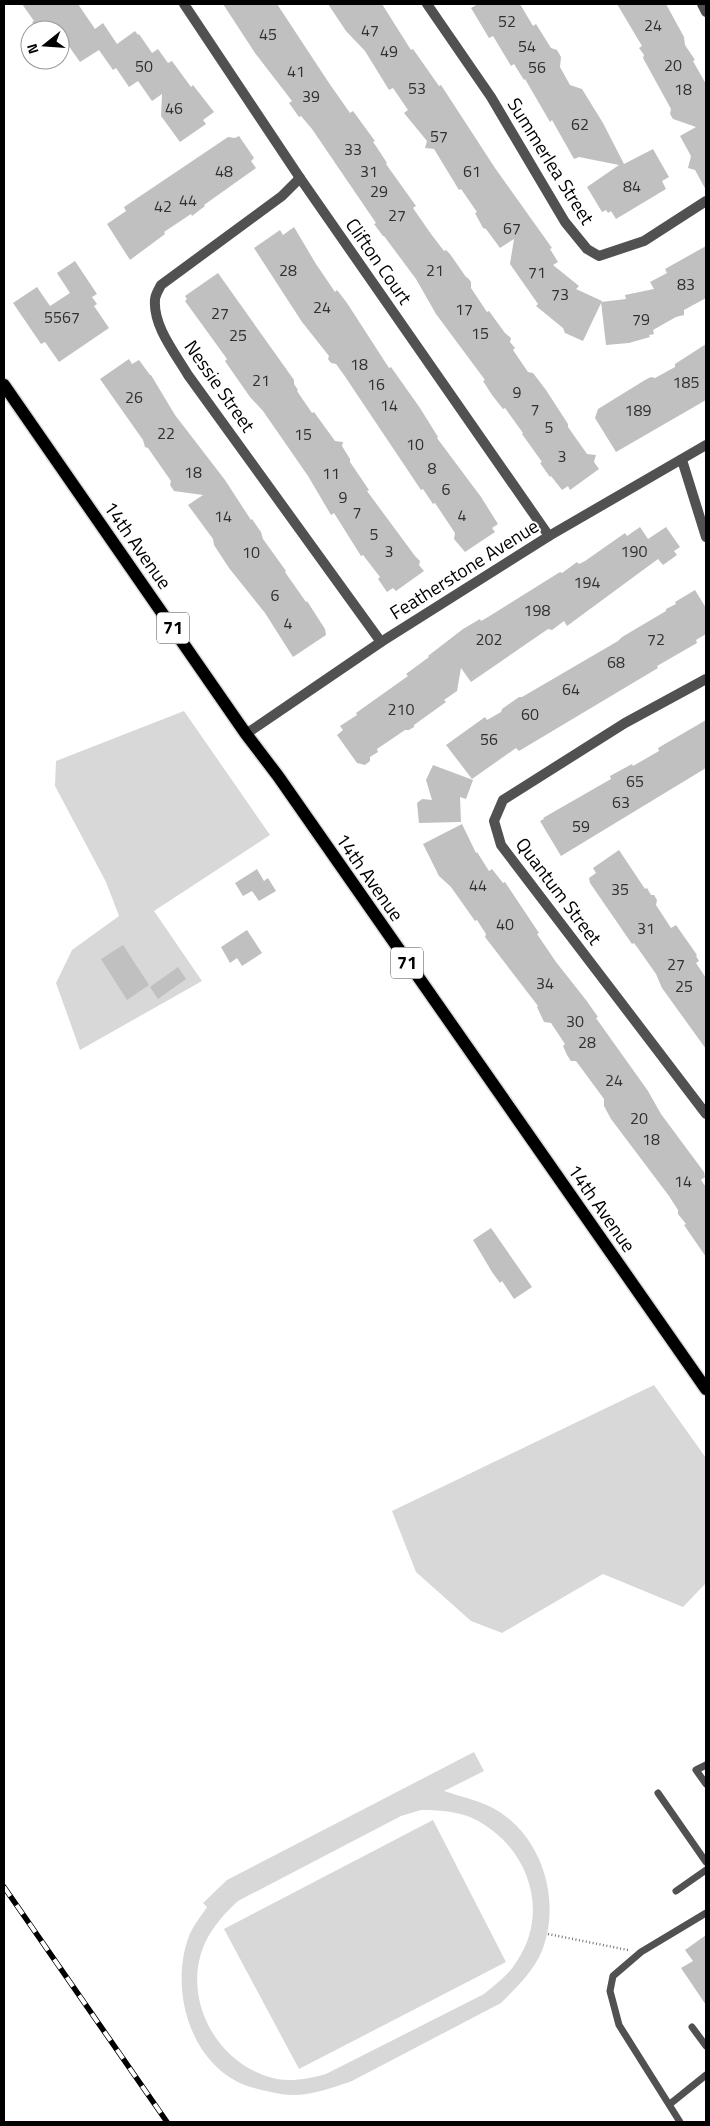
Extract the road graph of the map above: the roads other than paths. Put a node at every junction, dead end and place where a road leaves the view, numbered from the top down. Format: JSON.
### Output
{"nodes":[{"id":1,"x":184,"y":4,"type":"edge"},
{"id":2,"x":427,"y":4,"type":"edge"},
{"id":3,"x":702,"y":4,"type":"edge"},
{"id":4,"x":706,"y":12,"type":"edge"},
{"id":5,"x":300,"y":178,"type":"junction"},
{"id":6,"x":706,"y":201,"type":"edge"},
{"id":7,"x":4,"y":385,"type":"edge"},
{"id":8,"x":706,"y":444,"type":"edge"},
{"id":9,"x":682,"y":460,"type":"junction"},
{"id":10,"x":549,"y":536,"type":"junction"},
{"id":11,"x":706,"y":536,"type":"edge"},
{"id":12,"x":381,"y":642,"type":"junction"},
{"id":13,"x":706,"y":679,"type":"edge"},
{"id":14,"x":246,"y":734,"type":"junction"},
{"id":15,"x":706,"y":1114,"type":"edge"},
{"id":16,"x":706,"y":1389,"type":"edge"},
{"id":17,"x":706,"y":1765,"type":"edge"},
{"id":18,"x":706,"y":1784,"type":"edge"},
{"id":19,"x":658,"y":1793,"type":"dead end"},
{"id":20,"x":706,"y":1862,"type":"edge"},
{"id":21,"x":706,"y":1870,"type":"edge"},
{"id":22,"x":676,"y":1891,"type":"dead end"},
{"id":23,"x":706,"y":1913,"type":"edge"},
{"id":24,"x":692,"y":2027,"type":"dead end"},
{"id":25,"x":706,"y":2046,"type":"edge"},
{"id":26,"x":706,"y":2075,"type":"edge"},
{"id":27,"x":670,"y":2104,"type":"junction"},
{"id":28,"x":680,"y":2122,"type":"edge"}],
"edges":[{"from":1,"to":5,"type":"street","name":"Clifton Court"},
{"from":2,"to":6,"type":"street","name":"Summerlea Street"},
{"from":3,"to":4,"type":"street"},
{"from":5,"to":10,"type":"street","name":"Clifton Court"},
{"from":5,"to":12,"type":"street","name":"Nessie Street"},
{"from":7,"to":14,"type":"main road","name":"14th Avenue","number":"71"},
{"from":8,"to":9,"type":"street","name":"Featherstone Avenue"},
{"from":9,"to":10,"type":"street","name":"Featherstone Avenue"},
{"from":9,"to":11,"type":"street"},
{"from":10,"to":12,"type":"street","name":"Featherstone Avenue"},
{"from":12,"to":14,"type":"street","name":"Featherstone Avenue"},
{"from":13,"to":15,"type":"street","name":"Quantum Street"},
{"from":14,"to":16,"type":"main road","name":"14th Avenue","number":"71"},
{"from":17,"to":18,"type":"lane"},
{"from":19,"to":20,"type":"lane"},
{"from":21,"to":22,"type":"lane"},
{"from":23,"to":27,"type":"lane"},
{"from":24,"to":25,"type":"lane"},
{"from":26,"to":27,"type":"lane"},
{"from":27,"to":28,"type":"lane"}]}
